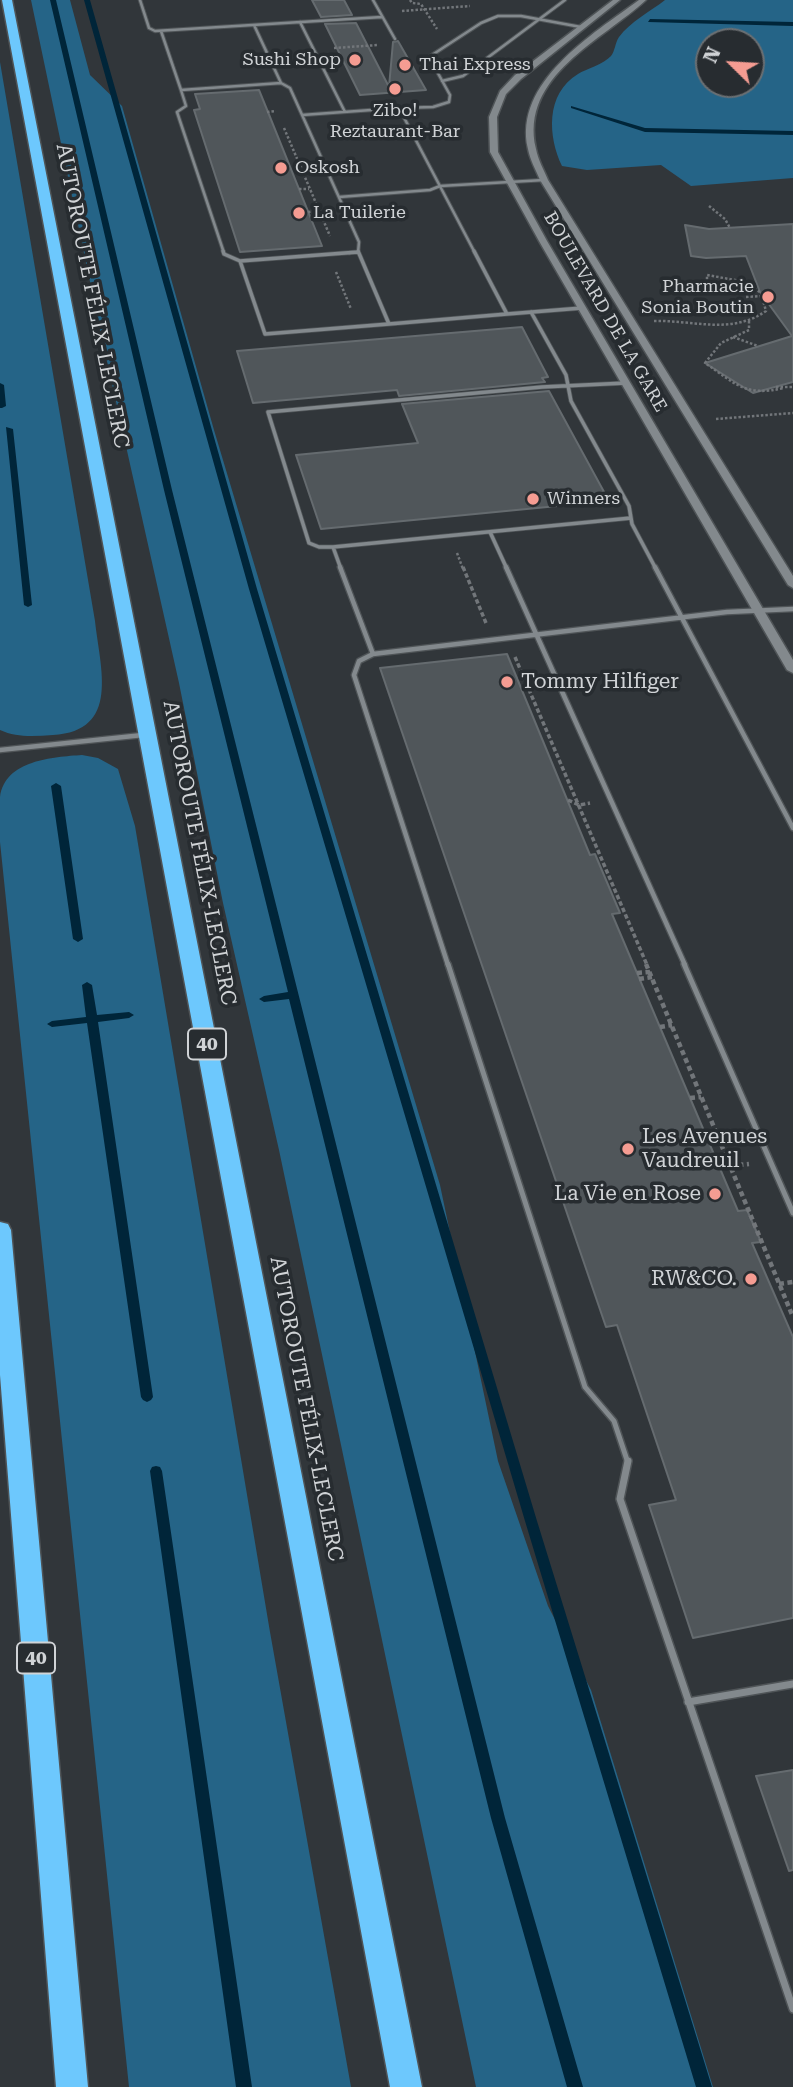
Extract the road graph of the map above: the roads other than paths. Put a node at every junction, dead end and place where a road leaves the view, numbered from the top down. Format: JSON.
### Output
{"nodes":[{"id":1,"x":7,"y":0,"type":"edge"},
{"id":2,"x":140,"y":0,"type":"edge"},
{"id":3,"x":373,"y":0,"type":"edge"},
{"id":4,"x":565,"y":0,"type":"edge"},
{"id":5,"x":617,"y":0,"type":"edge"},
{"id":6,"x":643,"y":0,"type":"edge"},
{"id":7,"x":382,"y":17,"type":"junction"},
{"id":8,"x":537,"y":20,"type":"junction"},
{"id":9,"x":300,"y":22,"type":"junction"},
{"id":10,"x":254,"y":25,"type":"junction"},
{"id":11,"x":581,"y":27,"type":"junction"},
{"id":12,"x":161,"y":31,"type":"junction"},
{"id":13,"x":395,"y":39,"type":"dead end"},
{"id":14,"x":442,"y":81,"type":"junction"},
{"id":15,"x":281,"y":83,"type":"junction"},
{"id":16,"x":181,"y":90,"type":"junction"},
{"id":17,"x":399,"y":108,"type":"junction"},
{"id":18,"x":345,"y":112,"type":"junction"},
{"id":19,"x":302,"y":115,"type":"junction"},
{"id":20,"x":544,"y":180,"type":"junction"},
{"id":21,"x":509,"y":182,"type":"junction"},
{"id":22,"x":440,"y":186,"type":"junction"},
{"id":23,"x":338,"y":197,"type":"junction"},
{"id":24,"x":358,"y":252,"type":"junction"},
{"id":25,"x":240,"y":261,"type":"junction"},
{"id":26,"x":582,"y":308,"type":"junction"},
{"id":27,"x":531,"y":312,"type":"junction"},
{"id":28,"x":507,"y":314,"type":"junction"},
{"id":29,"x":389,"y":324,"type":"junction"},
{"id":30,"x":626,"y":383,"type":"junction"},
{"id":31,"x":568,"y":386,"type":"junction"},
{"id":32,"x":631,"y":518,"type":"junction"},
{"id":33,"x":490,"y":532,"type":"junction"},
{"id":34,"x":333,"y":547,"type":"junction"},
{"id":35,"x":793,"y":585,"type":"edge"},
{"id":36,"x":793,"y":609,"type":"edge"},
{"id":37,"x":758,"y":611,"type":"junction"},
{"id":38,"x":682,"y":620,"type":"junction"},
{"id":39,"x":537,"y":637,"type":"junction"},
{"id":40,"x":373,"y":654,"type":"junction"},
{"id":41,"x":793,"y":670,"type":"edge"},
{"id":42,"x":148,"y":735,"type":"junction"},
{"id":43,"x":0,"y":750,"type":"edge"},
{"id":44,"x":793,"y":828,"type":"edge"},
{"id":45,"x":793,"y":1213,"type":"edge"},
{"id":46,"x":0,"y":1230,"type":"edge"},
{"id":47,"x":793,"y":1684,"type":"edge"},
{"id":48,"x":688,"y":1702,"type":"junction"},
{"id":49,"x":793,"y":2008,"type":"edge"},
{"id":50,"x":72,"y":2087,"type":"edge"},
{"id":51,"x":406,"y":2087,"type":"edge"}],
"edges":[{"from":1,"to":42,"type":"highway","name":"AUTOROUTE FÉLIX-LECLERC","number":"40"},
{"from":2,"to":12,"type":"lane"},
{"from":3,"to":7,"type":"lane"},
{"from":4,"to":8,"type":"lane"},
{"from":5,"to":11,"type":"main road","name":"BOULEVARD DE LA GARE"},
{"from":6,"to":20,"type":"main road","name":"BOULEVARD DE LA GARE"},
{"from":7,"to":9,"type":"lane"},
{"from":7,"to":13,"type":"lane"},
{"from":8,"to":11,"type":"lane"},
{"from":8,"to":14,"type":"lane"},
{"from":8,"to":14,"type":"lane"},
{"from":9,"to":10,"type":"lane"},
{"from":9,"to":18,"type":"lane"},
{"from":10,"to":12,"type":"lane"},
{"from":10,"to":15,"type":"lane"},
{"from":11,"to":21,"type":"main road","name":"BOULEVARD DE LA GARE"},
{"from":12,"to":16,"type":"lane"},
{"from":14,"to":17,"type":"lane"},
{"from":15,"to":16,"type":"lane"},
{"from":15,"to":19,"type":"lane"},
{"from":16,"to":25,"type":"lane"},
{"from":17,"to":18,"type":"lane"},
{"from":17,"to":22,"type":"lane"},
{"from":18,"to":19,"type":"lane"},
{"from":19,"to":23,"type":"lane"},
{"from":20,"to":21,"type":"lane"},
{"from":20,"to":35,"type":"main road","name":"BOULEVARD DE LA GARE"},
{"from":21,"to":22,"type":"lane"},
{"from":21,"to":26,"type":"main road","name":"BOULEVARD DE LA GARE"},
{"from":22,"to":23,"type":"lane"},
{"from":22,"to":28,"type":"lane"},
{"from":23,"to":24,"type":"lane"},
{"from":24,"to":25,"type":"lane"},
{"from":24,"to":29,"type":"lane"},
{"from":25,"to":29,"type":"lane"},
{"from":26,"to":27,"type":"lane"},
{"from":26,"to":30,"type":"main road","name":"BOULEVARD DE LA GARE"},
{"from":27,"to":28,"type":"lane"},
{"from":27,"to":31,"type":"lane"},
{"from":28,"to":29,"type":"lane"},
{"from":30,"to":31,"type":"lane"},
{"from":30,"to":37,"type":"main road","name":"BOULEVARD DE LA GARE"},
{"from":31,"to":32,"type":"lane"},
{"from":31,"to":34,"type":"lane"},
{"from":32,"to":33,"type":"lane"},
{"from":32,"to":38,"type":"lane"},
{"from":33,"to":34,"type":"lane"},
{"from":33,"to":39,"type":"lane"},
{"from":34,"to":40,"type":"lane"},
{"from":36,"to":37,"type":"lane"},
{"from":37,"to":38,"type":"lane"},
{"from":37,"to":41,"type":"main road","name":"BOULEVARD DE LA GARE"},
{"from":38,"to":39,"type":"lane"},
{"from":38,"to":44,"type":"lane"},
{"from":39,"to":40,"type":"lane"},
{"from":39,"to":45,"type":"lane"},
{"from":40,"to":48,"type":"lane"},
{"from":42,"to":43,"type":"lane"},
{"from":42,"to":51,"type":"highway","name":"AUTOROUTE FÉLIX-LECLERC","number":"40"},
{"from":46,"to":50,"type":"highway","number":"40"},
{"from":47,"to":48,"type":"lane"},
{"from":48,"to":49,"type":"lane"}]}
